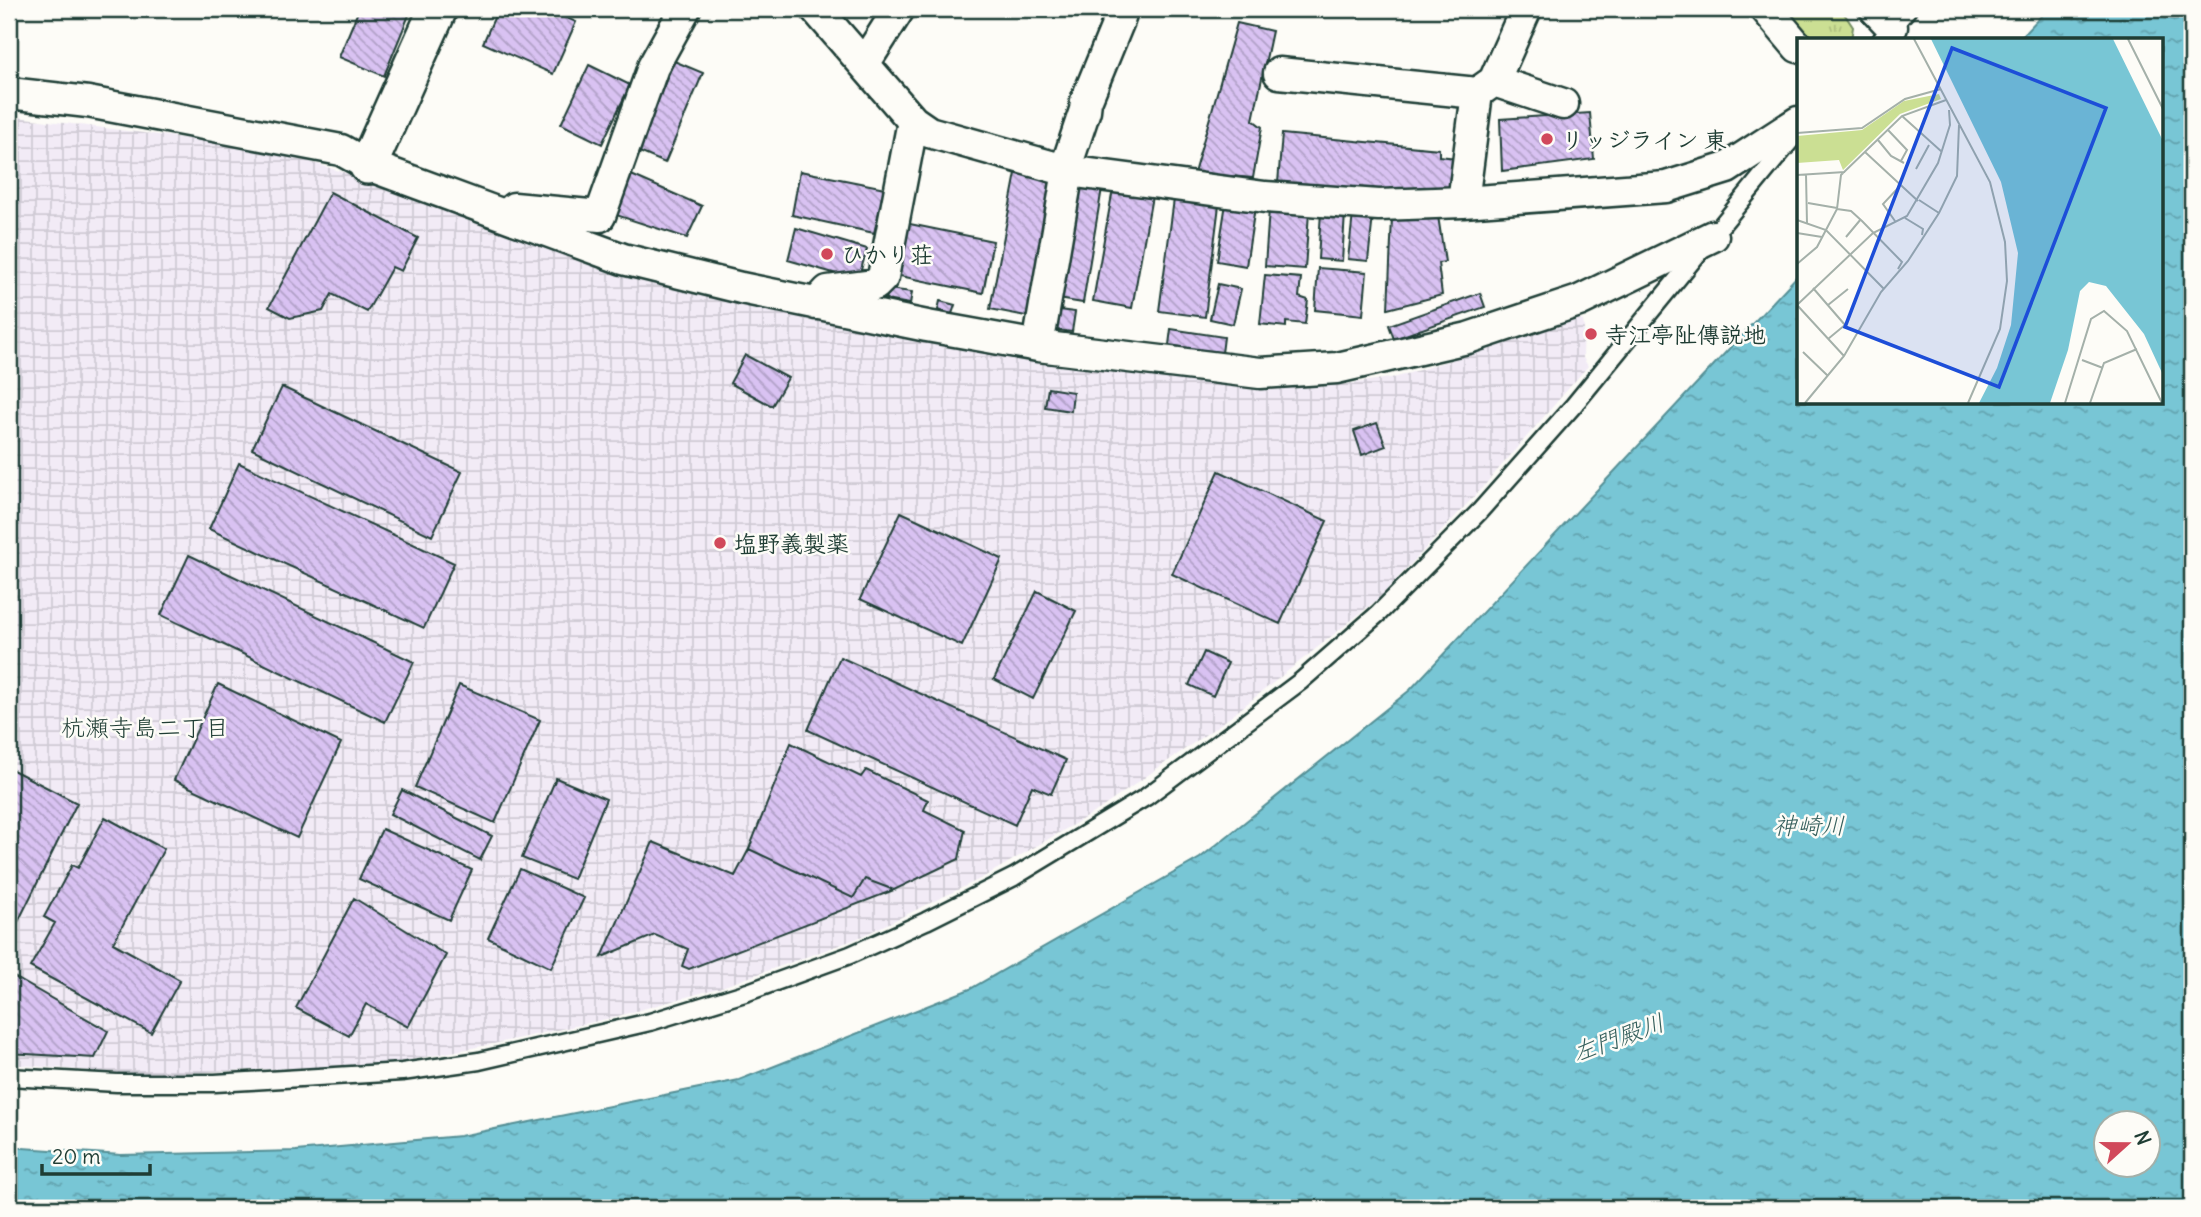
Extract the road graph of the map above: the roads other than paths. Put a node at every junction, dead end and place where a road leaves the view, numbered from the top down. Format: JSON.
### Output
{"nodes":[{"id":1,"x":438,"y":9,"type":"edge"},
{"id":2,"x":685,"y":9,"type":"edge"},
{"id":3,"x":816,"y":9,"type":"edge"},
{"id":4,"x":899,"y":9,"type":"edge"},
{"id":5,"x":1114,"y":9,"type":"edge"},
{"id":6,"x":1526,"y":9,"type":"edge"},
{"id":7,"x":1766,"y":9,"type":"edge"},
{"id":8,"x":1797,"y":46,"type":"edge"},
{"id":9,"x":864,"y":64,"type":"junction"},
{"id":10,"x":1279,"y":73,"type":"dead end"},
{"id":11,"x":1485,"y":87,"type":"junction"},
{"id":12,"x":9,"y":93,"type":"edge"},
{"id":13,"x":1563,"y":104,"type":"dead end"},
{"id":14,"x":913,"y":121,"type":"junction"},
{"id":15,"x":1797,"y":123,"type":"edge"},
{"id":16,"x":1797,"y":132,"type":"edge"},
{"id":17,"x":368,"y":165,"type":"junction"},
{"id":18,"x":1067,"y":170,"type":"junction"},
{"id":19,"x":1463,"y":202,"type":"junction"},
{"id":20,"x":489,"y":210,"type":"junction"},
{"id":21,"x":601,"y":212,"type":"junction"},
{"id":22,"x":1713,"y":236,"type":"junction"},
{"id":23,"x":623,"y":259,"type":"junction"},
{"id":24,"x":816,"y":304,"type":"junction"},
{"id":25,"x":1038,"y":346,"type":"junction"},
{"id":26,"x":9,"y":1077,"type":"edge"}],
"edges":[{"from":1,"to":17,"type":"street"},
{"from":2,"to":21,"type":"street"},
{"from":3,"to":9,"type":"street"},
{"from":4,"to":9,"type":"street"},
{"from":5,"to":18,"type":"street"},
{"from":6,"to":11,"type":"street"},
{"from":7,"to":8,"type":"street"},
{"from":9,"to":14,"type":"street"},
{"from":10,"to":11,"type":"street"},
{"from":11,"to":13,"type":"street"},
{"from":11,"to":19,"type":"street"},
{"from":12,"to":17,"type":"street"},
{"from":14,"to":18,"type":"street"},
{"from":14,"to":24,"type":"street"},
{"from":15,"to":19,"type":"street"},
{"from":16,"to":22,"type":"lane"},
{"from":17,"to":20,"type":"street"},
{"from":18,"to":19,"type":"street"},
{"from":18,"to":25,"type":"street"},
{"from":20,"to":21,"type":"street"},
{"from":20,"to":23,"type":"street"},
{"from":21,"to":23,"type":"street"},
{"from":22,"to":25,"type":"street"},
{"from":22,"to":26,"type":"lane"},
{"from":23,"to":24,"type":"street"},
{"from":24,"to":25,"type":"street"}]}
